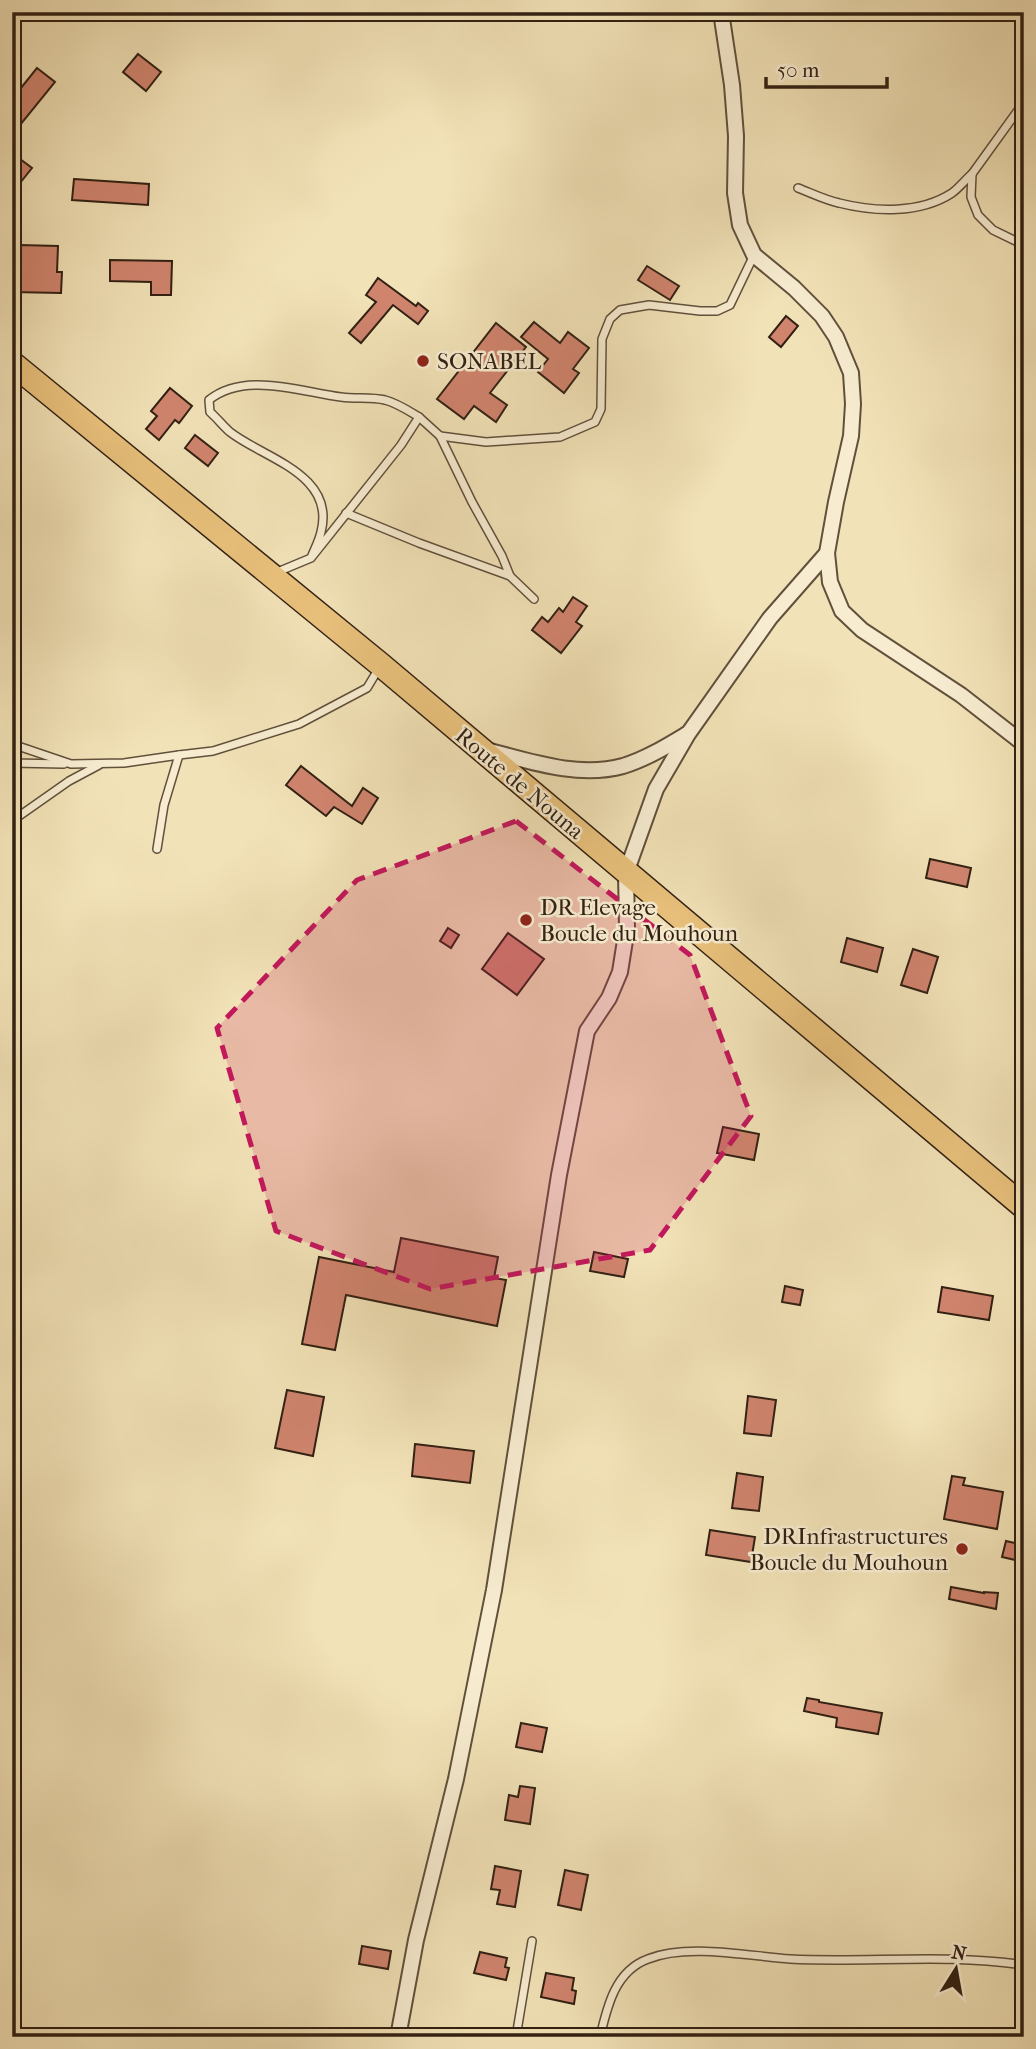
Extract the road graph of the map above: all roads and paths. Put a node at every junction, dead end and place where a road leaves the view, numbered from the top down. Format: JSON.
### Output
{"nodes":[{"id":1,"x":721,"y":12,"type":"edge"},
{"id":2,"x":1024,"y":102,"type":"edge"},
{"id":3,"x":972,"y":174,"type":"junction"},
{"id":4,"x":798,"y":188,"type":"dead end"},
{"id":5,"x":1024,"y":245,"type":"edge"},
{"id":6,"x":754,"y":255,"type":"junction"},
{"id":7,"x":12,"y":363,"type":"edge"},
{"id":8,"x":419,"y":417,"type":"junction"},
{"id":9,"x":440,"y":436,"type":"junction"},
{"id":10,"x":346,"y":513,"type":"junction"},
{"id":11,"x":827,"y":553,"type":"junction"},
{"id":12,"x":311,"y":558,"type":"junction"},
{"id":13,"x":270,"y":574,"type":"junction"},
{"id":14,"x":510,"y":576,"type":"junction"},
{"id":15,"x":534,"y":599,"type":"dead end"},
{"id":16,"x":381,"y":665,"type":"junction"},
{"id":17,"x":688,"y":734,"type":"junction"},
{"id":18,"x":12,"y":744,"type":"edge"},
{"id":19,"x":1024,"y":744,"type":"edge"},
{"id":20,"x":478,"y":748,"type":"junction"},
{"id":21,"x":179,"y":755,"type":"junction"},
{"id":22,"x":12,"y":763,"type":"edge"},
{"id":23,"x":71,"y":764,"type":"junction"},
{"id":24,"x":103,"y":764,"type":"junction"},
{"id":25,"x":12,"y":821,"type":"edge"},
{"id":26,"x":157,"y":849,"type":"dead end"},
{"id":27,"x":626,"y":873,"type":"junction"},
{"id":28,"x":1024,"y":1207,"type":"edge"},
{"id":29,"x":532,"y":1941,"type":"dead end"},
{"id":30,"x":1024,"y":1965,"type":"edge"},
{"id":31,"x":398,"y":2037,"type":"edge"},
{"id":32,"x":516,"y":2037,"type":"edge"},
{"id":33,"x":600,"y":2037,"type":"edge"}],
"edges":[{"from":1,"to":6,"type":"street"},
{"from":2,"to":3,"type":"lane"},
{"from":3,"to":4,"type":"lane"},
{"from":3,"to":5,"type":"lane"},
{"from":6,"to":9,"type":"lane"},
{"from":6,"to":11,"type":"street"},
{"from":7,"to":13,"type":"main road","name":"Route de Nouna"},
{"from":8,"to":9,"type":"lane"},
{"from":8,"to":10,"type":"lane"},
{"from":8,"to":12,"type":"lane"},
{"from":9,"to":14,"type":"lane"},
{"from":10,"to":12,"type":"lane"},
{"from":10,"to":14,"type":"lane"},
{"from":11,"to":17,"type":"street"},
{"from":11,"to":19,"type":"street"},
{"from":12,"to":13,"type":"lane"},
{"from":13,"to":16,"type":"main road","name":"Route de Nouna"},
{"from":14,"to":15,"type":"lane"},
{"from":16,"to":20,"type":"main road","name":"Route de Nouna"},
{"from":16,"to":21,"type":"lane"},
{"from":17,"to":20,"type":"street"},
{"from":17,"to":27,"type":"street"},
{"from":18,"to":23,"type":"lane"},
{"from":20,"to":27,"type":"main road","name":"Route de Nouna"},
{"from":21,"to":24,"type":"lane"},
{"from":21,"to":26,"type":"lane"},
{"from":22,"to":23,"type":"lane"},
{"from":23,"to":24,"type":"lane"},
{"from":24,"to":25,"type":"lane"},
{"from":27,"to":28,"type":"main road","name":"Route de Nouna"},
{"from":27,"to":31,"type":"street"},
{"from":29,"to":32,"type":"lane"},
{"from":30,"to":33,"type":"lane"}]}
